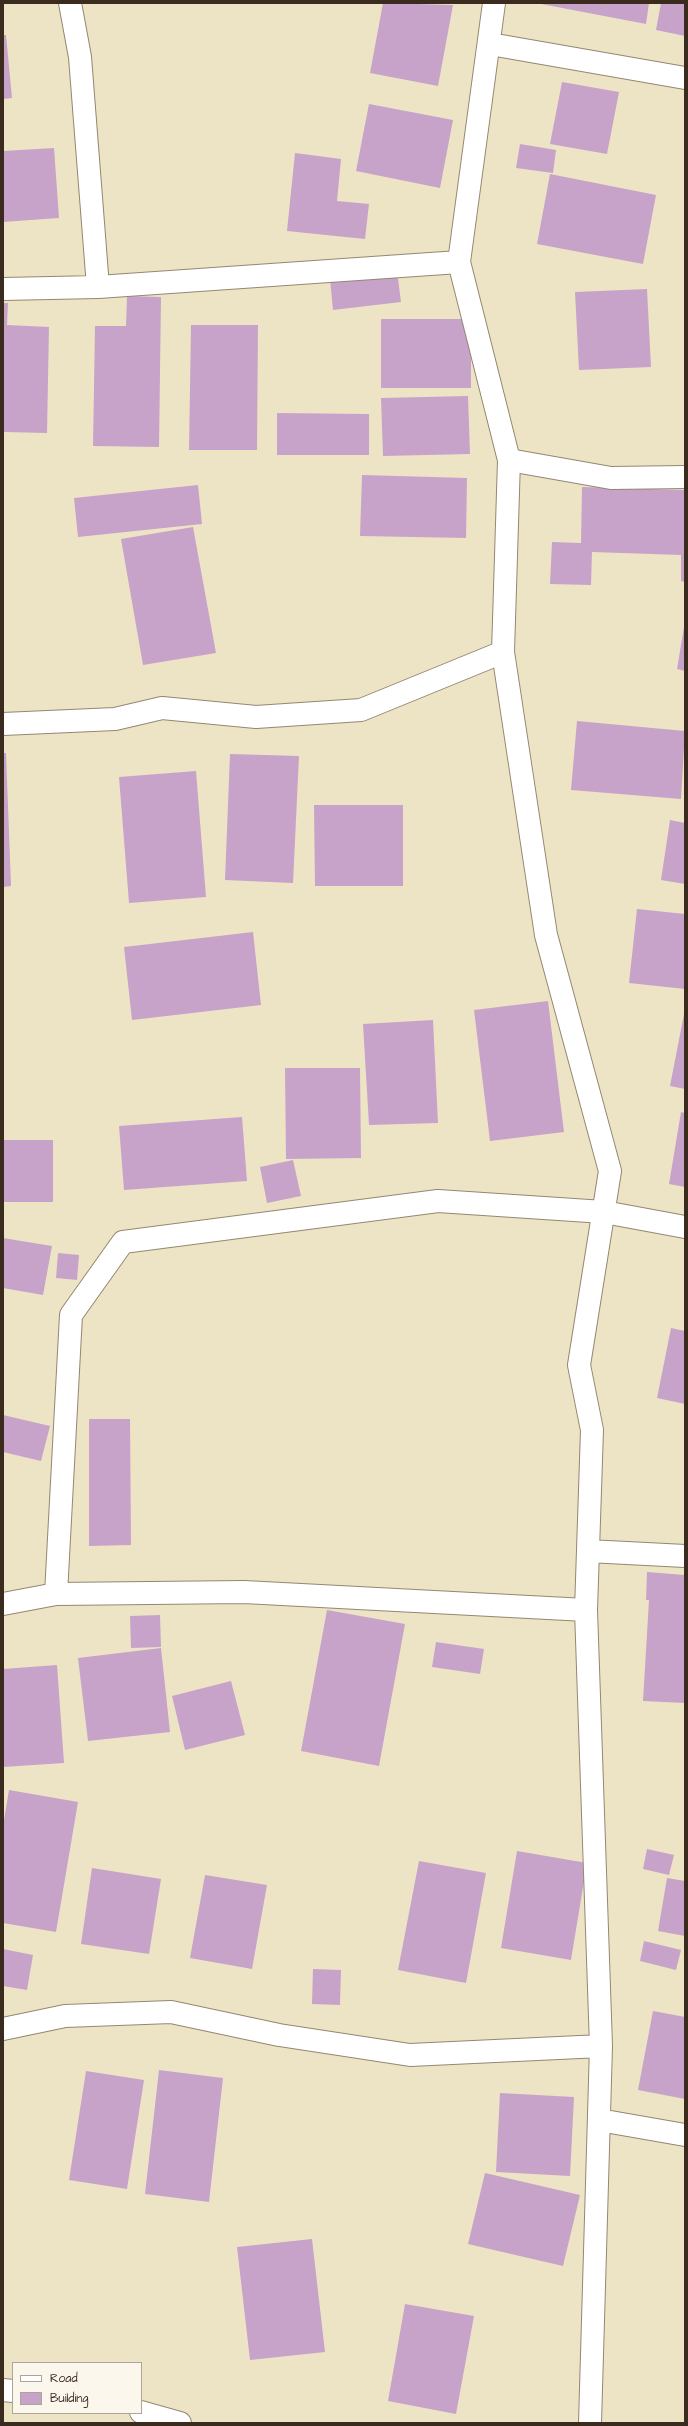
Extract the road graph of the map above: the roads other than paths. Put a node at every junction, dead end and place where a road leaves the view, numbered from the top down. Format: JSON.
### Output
{"nodes":[{"id":1,"x":70,"y":3,"type":"edge"},
{"id":2,"x":494,"y":3,"type":"edge"},
{"id":3,"x":490,"y":44,"type":"junction"},
{"id":4,"x":685,"y":78,"type":"edge"},
{"id":5,"x":459,"y":262,"type":"junction"},
{"id":6,"x":98,"y":288,"type":"junction"},
{"id":7,"x":3,"y":289,"type":"edge"},
{"id":8,"x":509,"y":460,"type":"junction"},
{"id":9,"x":685,"y":477,"type":"edge"},
{"id":10,"x":503,"y":652,"type":"junction"},
{"id":11,"x":3,"y":724,"type":"edge"},
{"id":12,"x":604,"y":1212,"type":"junction"},
{"id":13,"x":685,"y":1227,"type":"edge"},
{"id":14,"x":588,"y":1551,"type":"junction"},
{"id":15,"x":685,"y":1556,"type":"edge"},
{"id":16,"x":56,"y":1594,"type":"junction"},
{"id":17,"x":3,"y":1604,"type":"edge"},
{"id":18,"x":586,"y":1610,"type":"junction"},
{"id":19,"x":3,"y":2029,"type":"edge"},
{"id":20,"x":601,"y":2046,"type":"junction"},
{"id":21,"x":600,"y":2120,"type":"junction"},
{"id":22,"x":685,"y":2135,"type":"edge"},
{"id":23,"x":142,"y":2412,"type":"edge"},
{"id":24,"x":180,"y":2423,"type":"edge"},
{"id":25,"x":590,"y":2423,"type":"edge"}],
"edges":[{"from":1,"to":6,"type":"street"},
{"from":2,"to":3,"type":"street"},
{"from":3,"to":4,"type":"street"},
{"from":3,"to":5,"type":"street"},
{"from":5,"to":6,"type":"street"},
{"from":5,"to":8,"type":"street"},
{"from":6,"to":7,"type":"street"},
{"from":8,"to":9,"type":"street"},
{"from":8,"to":10,"type":"street"},
{"from":10,"to":11,"type":"street"},
{"from":10,"to":12,"type":"street"},
{"from":12,"to":13,"type":"street"},
{"from":12,"to":14,"type":"street"},
{"from":12,"to":16,"type":"street"},
{"from":14,"to":15,"type":"street"},
{"from":14,"to":18,"type":"street"},
{"from":16,"to":17,"type":"street"},
{"from":16,"to":18,"type":"street"},
{"from":18,"to":20,"type":"street"},
{"from":19,"to":20,"type":"street"},
{"from":20,"to":21,"type":"street"},
{"from":21,"to":22,"type":"street"},
{"from":21,"to":25,"type":"street"},
{"from":23,"to":24,"type":"street"}]}
